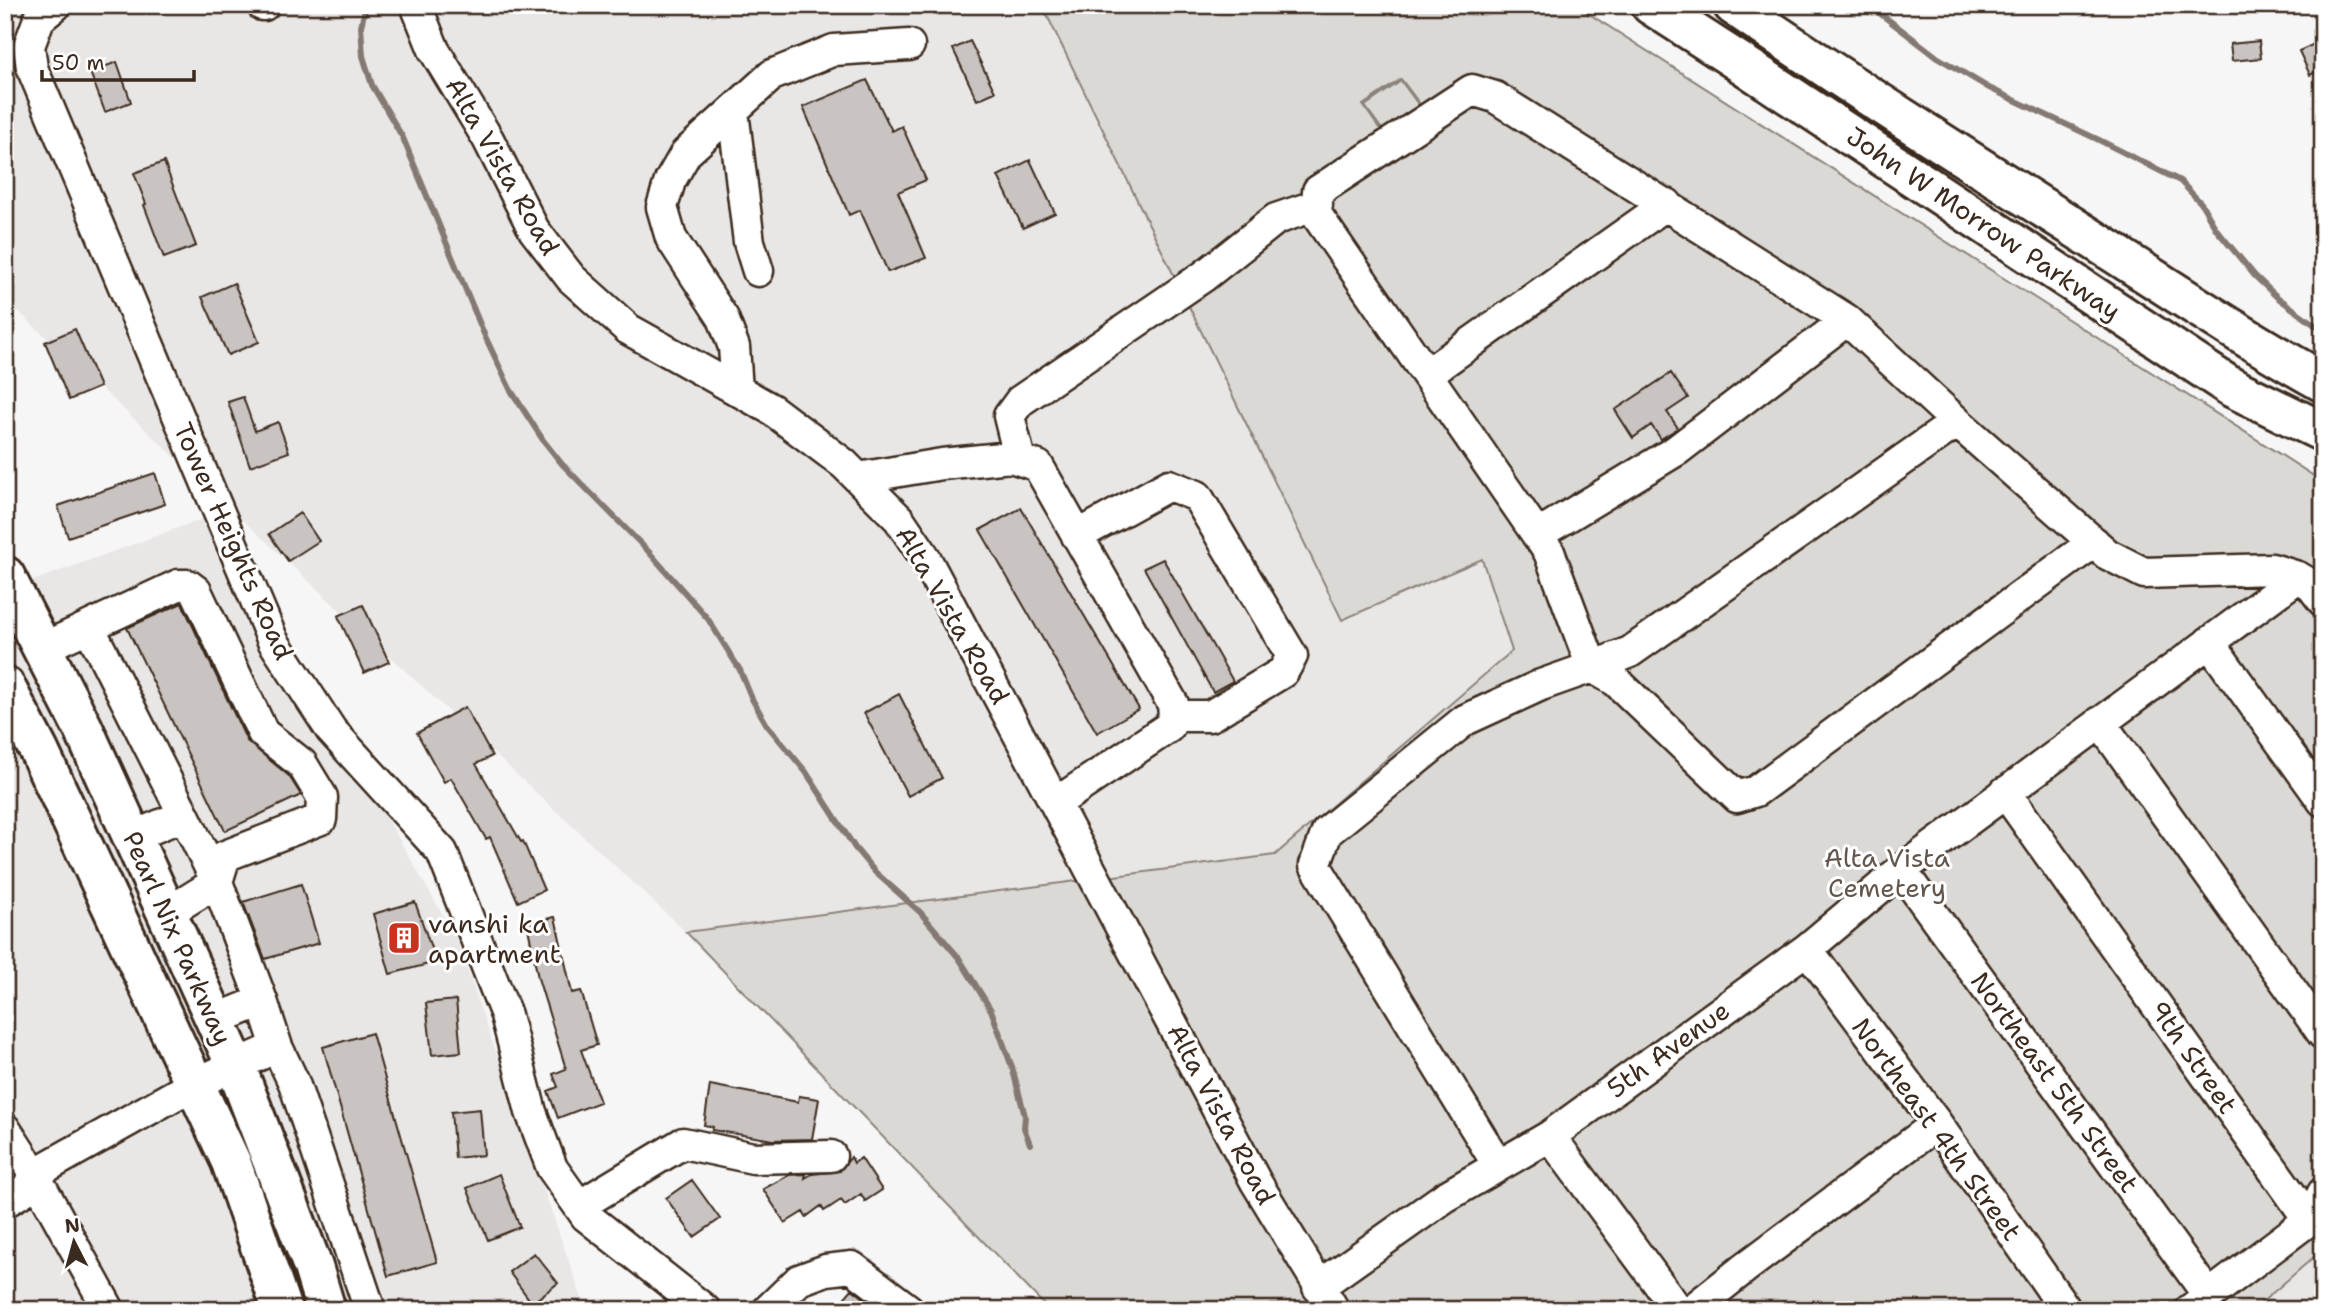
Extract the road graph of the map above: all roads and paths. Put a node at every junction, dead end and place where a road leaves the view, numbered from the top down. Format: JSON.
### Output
{"nodes":[{"id":1,"x":57,"y":5,"type":"edge"},
{"id":2,"x":416,"y":5,"type":"edge"},
{"id":3,"x":1651,"y":5,"type":"edge"},
{"id":4,"x":1732,"y":5,"type":"edge"},
{"id":5,"x":909,"y":45,"type":"dead end"},
{"id":6,"x":733,"y":111,"type":"junction"},
{"id":7,"x":1667,"y":204,"type":"junction"},
{"id":8,"x":1317,"y":205,"type":"junction"},
{"id":9,"x":758,"y":271,"type":"dead end"},
{"id":10,"x":1847,"y":320,"type":"junction"},
{"id":11,"x":1427,"y":374,"type":"junction"},
{"id":12,"x":2323,"y":383,"type":"edge"},
{"id":13,"x":737,"y":390,"type":"junction"},
{"id":14,"x":1957,"y":422,"type":"junction"},
{"id":15,"x":2323,"y":432,"type":"edge"},
{"id":16,"x":1020,"y":460,"type":"junction"},
{"id":17,"x":858,"y":478,"type":"junction"},
{"id":18,"x":1537,"y":535,"type":"junction"},
{"id":19,"x":1077,"y":536,"type":"junction"},
{"id":20,"x":2094,"y":542,"type":"junction"},
{"id":21,"x":5,"y":576,"type":"edge"},
{"id":22,"x":2298,"y":577,"type":"junction"},
{"id":23,"x":2323,"y":601,"type":"edge"},
{"id":24,"x":89,"y":626,"type":"junction"},
{"id":25,"x":2208,"y":642,"type":"junction"},
{"id":26,"x":43,"y":648,"type":"junction"},
{"id":27,"x":1592,"y":667,"type":"junction"},
{"id":28,"x":5,"y":686,"type":"edge"},
{"id":29,"x":1174,"y":716,"type":"junction"},
{"id":30,"x":2100,"y":722,"type":"junction"},
{"id":31,"x":2004,"y":792,"type":"junction"},
{"id":32,"x":2323,"y":802,"type":"edge"},
{"id":33,"x":1056,"y":803,"type":"junction"},
{"id":34,"x":184,"y":815,"type":"junction"},
{"id":35,"x":132,"y":837,"type":"junction"},
{"id":36,"x":1901,"y":870,"type":"junction"},
{"id":37,"x":217,"y":882,"type":"junction"},
{"id":38,"x":167,"y":913,"type":"junction"},
{"id":39,"x":1807,"y":949,"type":"junction"},
{"id":40,"x":262,"y":1001,"type":"junction"},
{"id":41,"x":215,"y":1020,"type":"junction"},
{"id":42,"x":2323,"y":1034,"type":"edge"},
{"id":43,"x":277,"y":1047,"type":"junction"},
{"id":44,"x":234,"y":1064,"type":"junction"},
{"id":45,"x":196,"y":1083,"type":"junction"},
{"id":46,"x":1937,"y":1124,"type":"junction"},
{"id":47,"x":5,"y":1129,"type":"edge"},
{"id":48,"x":1550,"y":1136,"type":"junction"},
{"id":49,"x":831,"y":1157,"type":"dead end"},
{"id":50,"x":1498,"y":1165,"type":"junction"},
{"id":51,"x":34,"y":1174,"type":"junction"},
{"id":52,"x":2323,"y":1193,"type":"edge"},
{"id":53,"x":5,"y":1202,"type":"edge"},
{"id":54,"x":579,"y":1206,"type":"junction"},
{"id":55,"x":2309,"y":1220,"type":"junction"},
{"id":56,"x":1326,"y":1298,"type":"edge"},
{"id":57,"x":2199,"y":1303,"type":"edge"},
{"id":58,"x":108,"y":1310,"type":"edge"},
{"id":59,"x":282,"y":1310,"type":"edge"},
{"id":60,"x":326,"y":1310,"type":"edge"},
{"id":61,"x":370,"y":1310,"type":"edge"},
{"id":62,"x":705,"y":1310,"type":"edge"},
{"id":63,"x":768,"y":1310,"type":"edge"},
{"id":64,"x":909,"y":1310,"type":"edge"},
{"id":65,"x":1678,"y":1310,"type":"edge"},
{"id":66,"x":1692,"y":1310,"type":"edge"},
{"id":67,"x":2066,"y":1310,"type":"edge"}],
"edges":[{"from":1,"to":54,"type":"street","name":"Tower Heights Road"},
{"from":2,"to":13,"type":"street","name":"Alta Vista Road"},
{"from":3,"to":15,"type":"main road","name":"John W Morrow Parkway"},
{"from":4,"to":12,"type":"main road","name":"John W Morrow Parkway"},
{"from":5,"to":6,"type":"street"},
{"from":6,"to":9,"type":"street"},
{"from":6,"to":13,"type":"street"},
{"from":7,"to":8,"type":"street"},
{"from":7,"to":10,"type":"street"},
{"from":7,"to":11,"type":"street"},
{"from":8,"to":11,"type":"street"},
{"from":8,"to":16,"type":"street"},
{"from":10,"to":14,"type":"street"},
{"from":10,"to":18,"type":"street"},
{"from":11,"to":18,"type":"street"},
{"from":13,"to":17,"type":"street","name":"Alta Vista Road"},
{"from":14,"to":20,"type":"street"},
{"from":14,"to":27,"type":"street"},
{"from":16,"to":17,"type":"street"},
{"from":16,"to":19,"type":"street"},
{"from":17,"to":33,"type":"street","name":"Alta Vista Road"},
{"from":18,"to":27,"type":"street"},
{"from":19,"to":29,"type":"street"},
{"from":19,"to":29,"type":"street"},
{"from":20,"to":22,"type":"street"},
{"from":20,"to":27,"type":"street"},
{"from":21,"to":26,"type":"main road","name":"Pearl Nix Parkway"},
{"from":22,"to":23,"type":"street"},
{"from":22,"to":25,"type":"street","name":"5th Avenue"},
{"from":24,"to":26,"type":"street"},
{"from":24,"to":34,"type":"street"},
{"from":24,"to":37,"type":"street"},
{"from":25,"to":30,"type":"street","name":"5th Avenue"},
{"from":25,"to":32,"type":"street"},
{"from":26,"to":35,"type":"main road","name":"Pearl Nix Parkway"},
{"from":27,"to":50,"type":"street"},
{"from":28,"to":45,"type":"main road","name":"Pearl Nix Parkway"},
{"from":29,"to":33,"type":"street"},
{"from":30,"to":31,"type":"street","name":"5th Avenue"},
{"from":30,"to":42,"type":"street"},
{"from":31,"to":36,"type":"street","name":"5th Avenue"},
{"from":31,"to":55,"type":"street","name":"9th Street"},
{"from":33,"to":56,"type":"street","name":"Alta Vista Road"},
{"from":34,"to":35,"type":"street"},
{"from":34,"to":37,"type":"street"},
{"from":35,"to":38,"type":"main road","name":"Pearl Nix Parkway"},
{"from":36,"to":39,"type":"street","name":"5th Avenue"},
{"from":36,"to":57,"type":"street","name":"Northeast 5th Street"},
{"from":37,"to":38,"type":"street"},
{"from":37,"to":40,"type":"street"},
{"from":38,"to":41,"type":"main road","name":"Pearl Nix Parkway"},
{"from":39,"to":46,"type":"street","name":"Northeast 4th Street"},
{"from":39,"to":48,"type":"street","name":"5th Avenue"},
{"from":40,"to":41,"type":"street"},
{"from":40,"to":43,"type":"street"},
{"from":41,"to":44,"type":"main road","name":"Pearl Nix Parkway"},
{"from":43,"to":44,"type":"street"},
{"from":43,"to":61,"type":"street"},
{"from":44,"to":45,"type":"street"},
{"from":44,"to":60,"type":"main road","name":"Pearl Nix Parkway"},
{"from":45,"to":51,"type":"street"},
{"from":45,"to":59,"type":"main road","name":"Pearl Nix Parkway"},
{"from":46,"to":66,"type":"street"},
{"from":46,"to":67,"type":"street","name":"Northeast 4th Street"},
{"from":47,"to":51,"type":"street"},
{"from":48,"to":50,"type":"street","name":"5th Avenue"},
{"from":48,"to":65,"type":"street"},
{"from":49,"to":54,"type":"street"},
{"from":50,"to":56,"type":"street","name":"5th Avenue"},
{"from":51,"to":53,"type":"street"},
{"from":51,"to":58,"type":"street"},
{"from":52,"to":55,"type":"street"},
{"from":54,"to":62,"type":"street","name":"Tower Heights Road"},
{"from":55,"to":57,"type":"street"},
{"from":63,"to":64,"type":"street"}]}
